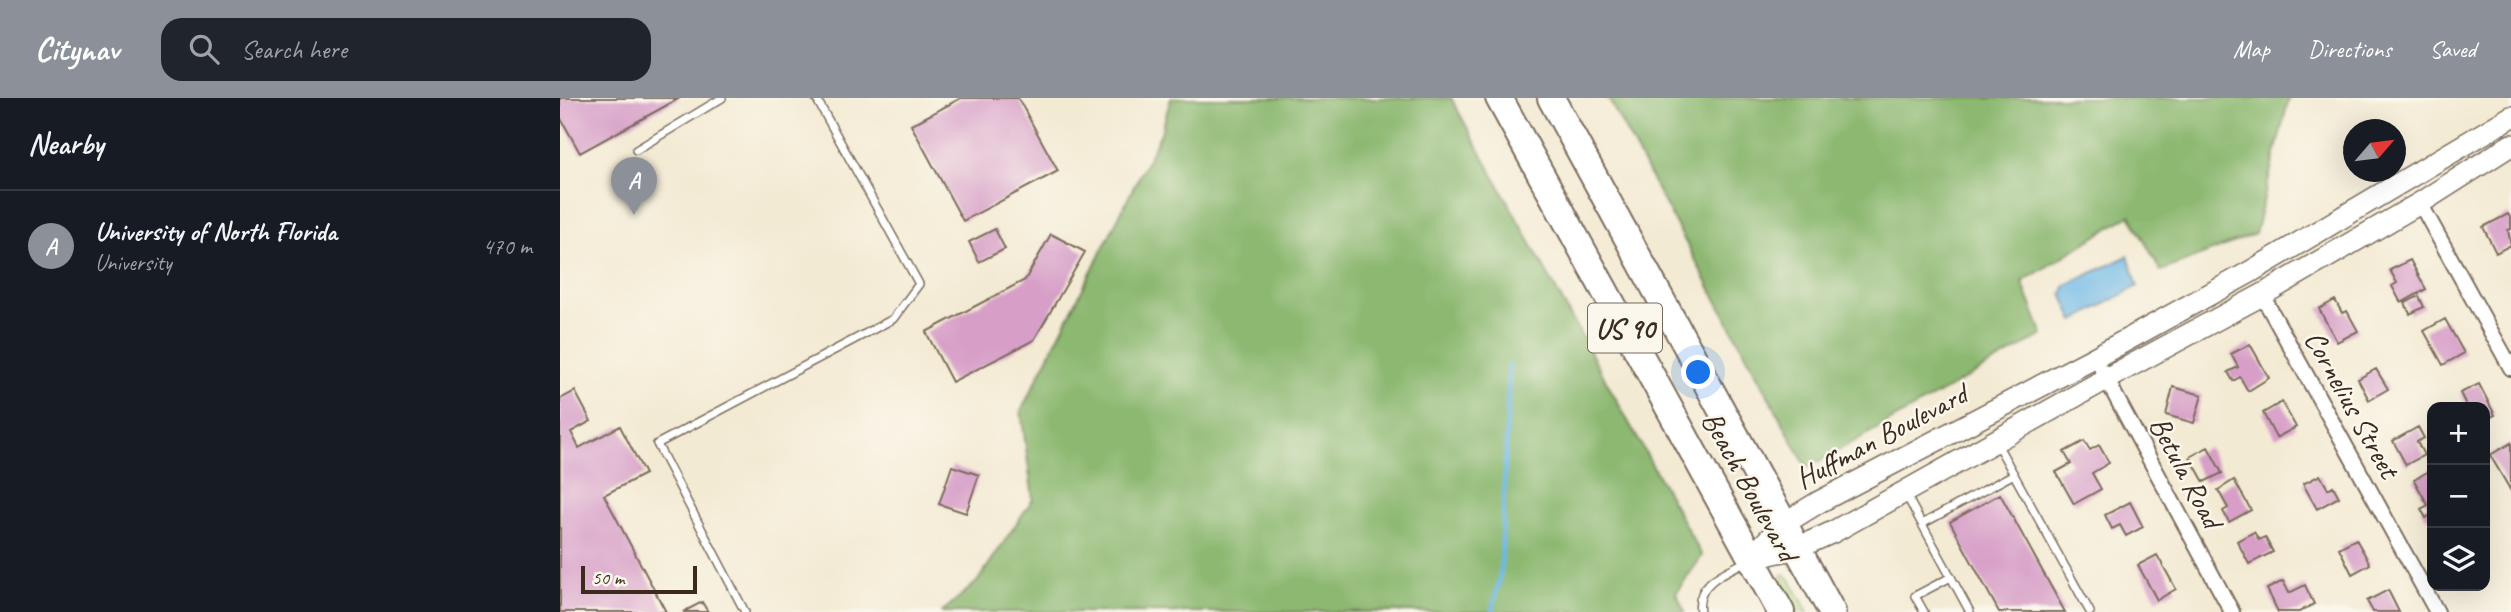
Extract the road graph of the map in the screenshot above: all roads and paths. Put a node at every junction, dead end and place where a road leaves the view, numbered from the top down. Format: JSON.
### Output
{"nodes":[{"id":1,"x":722,"y":98,"type":"edge"},
{"id":2,"x":816,"y":98,"type":"edge"},
{"id":3,"x":1499,"y":98,"type":"edge"},
{"id":4,"x":1551,"y":98,"type":"edge"},
{"id":5,"x":2511,"y":117,"type":"edge"},
{"id":6,"x":2511,"y":145,"type":"edge"},
{"id":7,"x":636,"y":150,"type":"dead end"},
{"id":8,"x":2420,"y":203,"type":"junction"},
{"id":9,"x":2262,"y":295,"type":"junction"},
{"id":10,"x":2094,"y":358,"type":"junction"},
{"id":11,"x":2511,"y":368,"type":"edge"},
{"id":12,"x":2054,"y":379,"type":"junction"},
{"id":13,"x":2106,"y":379,"type":"junction"},
{"id":14,"x":1995,"y":440,"type":"junction"},
{"id":15,"x":2014,"y":474,"type":"junction"},
{"id":16,"x":1905,"y":492,"type":"junction"},
{"id":17,"x":1783,"y":524,"type":"junction"},
{"id":18,"x":1922,"y":524,"type":"junction"},
{"id":19,"x":1797,"y":548,"type":"junction"},
{"id":20,"x":1752,"y":558,"type":"junction"},
{"id":21,"x":1951,"y":577,"type":"junction"},
{"id":22,"x":745,"y":612,"type":"edge"},
{"id":23,"x":1700,"y":612,"type":"edge"},
{"id":24,"x":1781,"y":612,"type":"edge"},
{"id":25,"x":1832,"y":612,"type":"edge"},
{"id":26,"x":1924,"y":612,"type":"edge"},
{"id":27,"x":1970,"y":612,"type":"edge"},
{"id":28,"x":2090,"y":612,"type":"edge"},
{"id":29,"x":2232,"y":612,"type":"edge"},
{"id":30,"x":2437,"y":612,"type":"edge"}],
"edges":[{"from":1,"to":7,"type":"lane"},
{"from":2,"to":22,"type":"lane"},
{"from":3,"to":20,"type":"highway","name":"Beach Boulevard","number":"US 90"},
{"from":4,"to":17,"type":"highway","number":"US 90"},
{"from":5,"to":10,"type":"street","name":"Huffman Boulevard"},
{"from":6,"to":8,"type":"street","name":"Huffman Boulevard"},
{"from":8,"to":9,"type":"street","name":"Huffman Boulevard"},
{"from":8,"to":11,"type":"street"},
{"from":9,"to":13,"type":"street","name":"Huffman Boulevard"},
{"from":9,"to":30,"type":"street","name":"Cornelius Street"},
{"from":10,"to":12,"type":"street","name":"Huffman Boulevard"},
{"from":10,"to":13,"type":"street","name":"Betula Road"},
{"from":12,"to":14,"type":"street"},
{"from":12,"to":17,"type":"street","name":"Huffman Boulevard"},
{"from":13,"to":14,"type":"street","name":"Huffman Boulevard"},
{"from":13,"to":29,"type":"street","name":"Betula Road"},
{"from":14,"to":15,"type":"lane"},
{"from":14,"to":16,"type":"street","name":"Huffman Boulevard"},
{"from":15,"to":18,"type":"lane"},
{"from":15,"to":28,"type":"lane"},
{"from":16,"to":18,"type":"lane"},
{"from":16,"to":19,"type":"street","name":"Huffman Boulevard"},
{"from":17,"to":19,"type":"highway","number":"US 90"},
{"from":17,"to":20,"type":"street","name":"Huffman Boulevard"},
{"from":18,"to":21,"type":"lane"},
{"from":19,"to":20,"type":"street","name":"Huffman Boulevard"},
{"from":19,"to":25,"type":"highway","number":"US 90"},
{"from":20,"to":23,"type":"lane"},
{"from":20,"to":24,"type":"highway","name":"Beach Boulevard","number":"US 90"},
{"from":21,"to":26,"type":"lane"},
{"from":21,"to":27,"type":"lane"}]}
